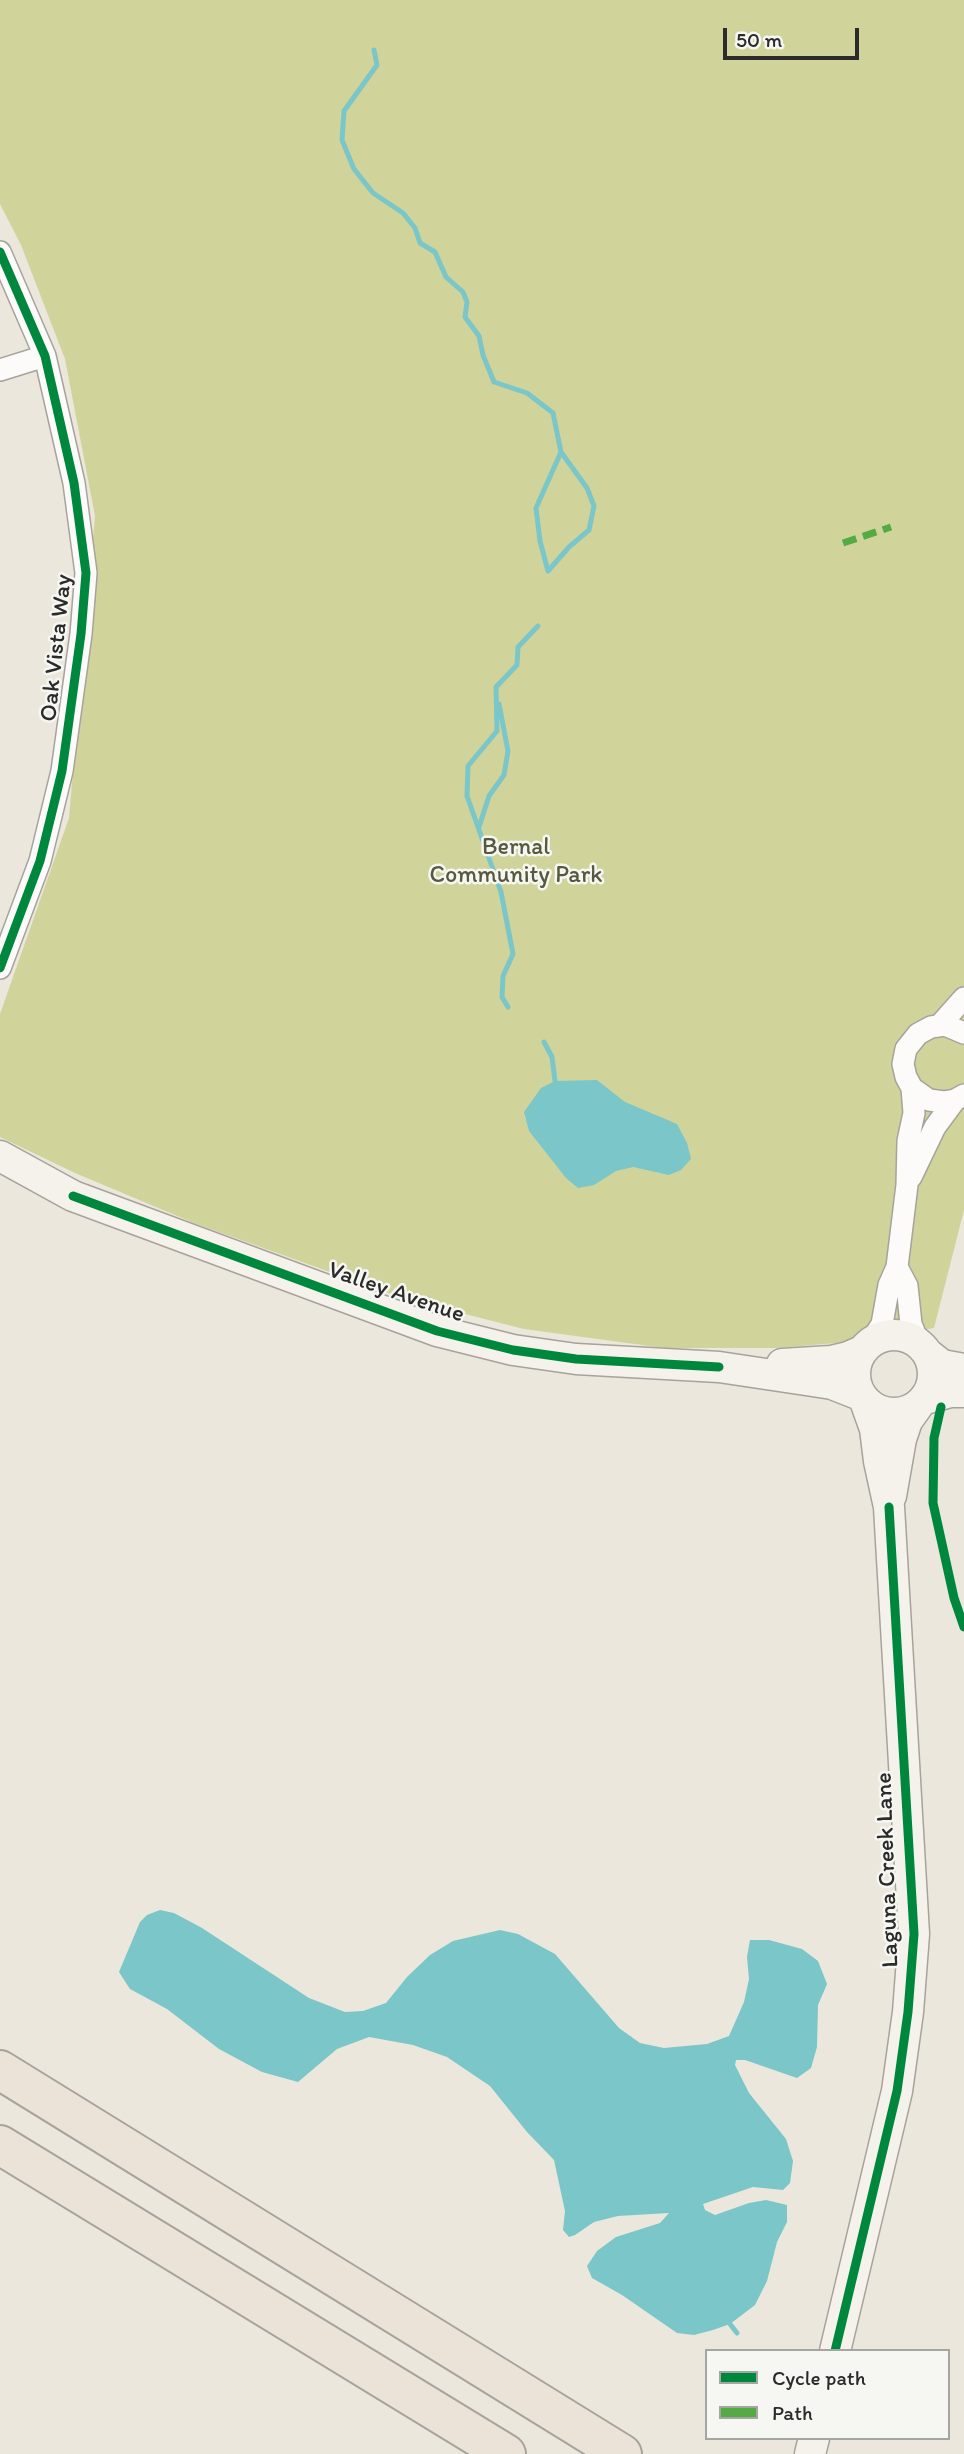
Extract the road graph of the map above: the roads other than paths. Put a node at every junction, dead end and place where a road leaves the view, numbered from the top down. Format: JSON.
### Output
{"nodes":[{"id":1,"x":0,"y":252,"type":"edge"},
{"id":2,"x":45,"y":356,"type":"junction"},
{"id":3,"x":0,"y":370,"type":"edge"},
{"id":4,"x":0,"y":968,"type":"edge"},
{"id":5,"x":964,"y":998,"type":"edge"},
{"id":6,"x":939,"y":1026,"type":"junction"},
{"id":7,"x":964,"y":1033,"type":"edge"},
{"id":8,"x":912,"y":1088,"type":"junction"},
{"id":9,"x":959,"y":1097,"type":"edge"},
{"id":10,"x":0,"y":1156,"type":"edge"},
{"id":11,"x":0,"y":1181,"type":"edge"},
{"id":12,"x":907,"y":1185,"type":"junction"},
{"id":13,"x":73,"y":1196,"type":"junction"},
{"id":14,"x":897,"y":1267,"type":"junction"},
{"id":15,"x":866,"y":1347,"type":"junction"},
{"id":16,"x":923,"y":1349,"type":"junction"},
{"id":17,"x":719,"y":1367,"type":"junction"},
{"id":18,"x":964,"y":1370,"type":"edge"},
{"id":19,"x":964,"y":1392,"type":"edge"},
{"id":20,"x":863,"y":1398,"type":"junction"},
{"id":21,"x":921,"y":1403,"type":"junction"},
{"id":22,"x":889,"y":1507,"type":"junction"},
{"id":23,"x":0,"y":2070,"type":"edge"},
{"id":24,"x":0,"y":2145,"type":"edge"},
{"id":25,"x":835,"y":2349,"type":"edge"},
{"id":26,"x":506,"y":2454,"type":"edge"},
{"id":27,"x":622,"y":2454,"type":"edge"}],
"edges":[{"from":1,"to":2,"type":"street","name":"Oak Vista Way"},
{"from":2,"to":3,"type":"street"},
{"from":2,"to":4,"type":"street","name":"Oak Vista Way"},
{"from":5,"to":6,"type":"street"},
{"from":6,"to":7,"type":"street"},
{"from":6,"to":8,"type":"street"},
{"from":8,"to":9,"type":"street"},
{"from":8,"to":12,"type":"street"},
{"from":9,"to":12,"type":"street"},
{"from":10,"to":13,"type":"street","name":"Valley Avenue"},
{"from":11,"to":13,"type":"street","name":"Valley Avenue"},
{"from":12,"to":14,"type":"street"},
{"from":13,"to":17,"type":"street","name":"Valley Avenue"},
{"from":14,"to":15,"type":"street"},
{"from":14,"to":16,"type":"street"},
{"from":15,"to":16,"type":"street"},
{"from":15,"to":17,"type":"street","name":"Valley Avenue"},
{"from":15,"to":20,"type":"street"},
{"from":16,"to":18,"type":"street"},
{"from":16,"to":21,"type":"street"},
{"from":17,"to":20,"type":"street","name":"Valley Avenue"},
{"from":19,"to":21,"type":"street"},
{"from":20,"to":21,"type":"street"},
{"from":20,"to":22,"type":"street","name":"Laguna Creek Lane"},
{"from":21,"to":22,"type":"street","name":"Laguna Creek Lane"},
{"from":22,"to":25,"type":"street","name":"Laguna Creek Lane"},
{"from":23,"to":27,"type":"highway"},
{"from":24,"to":26,"type":"highway"}]}
